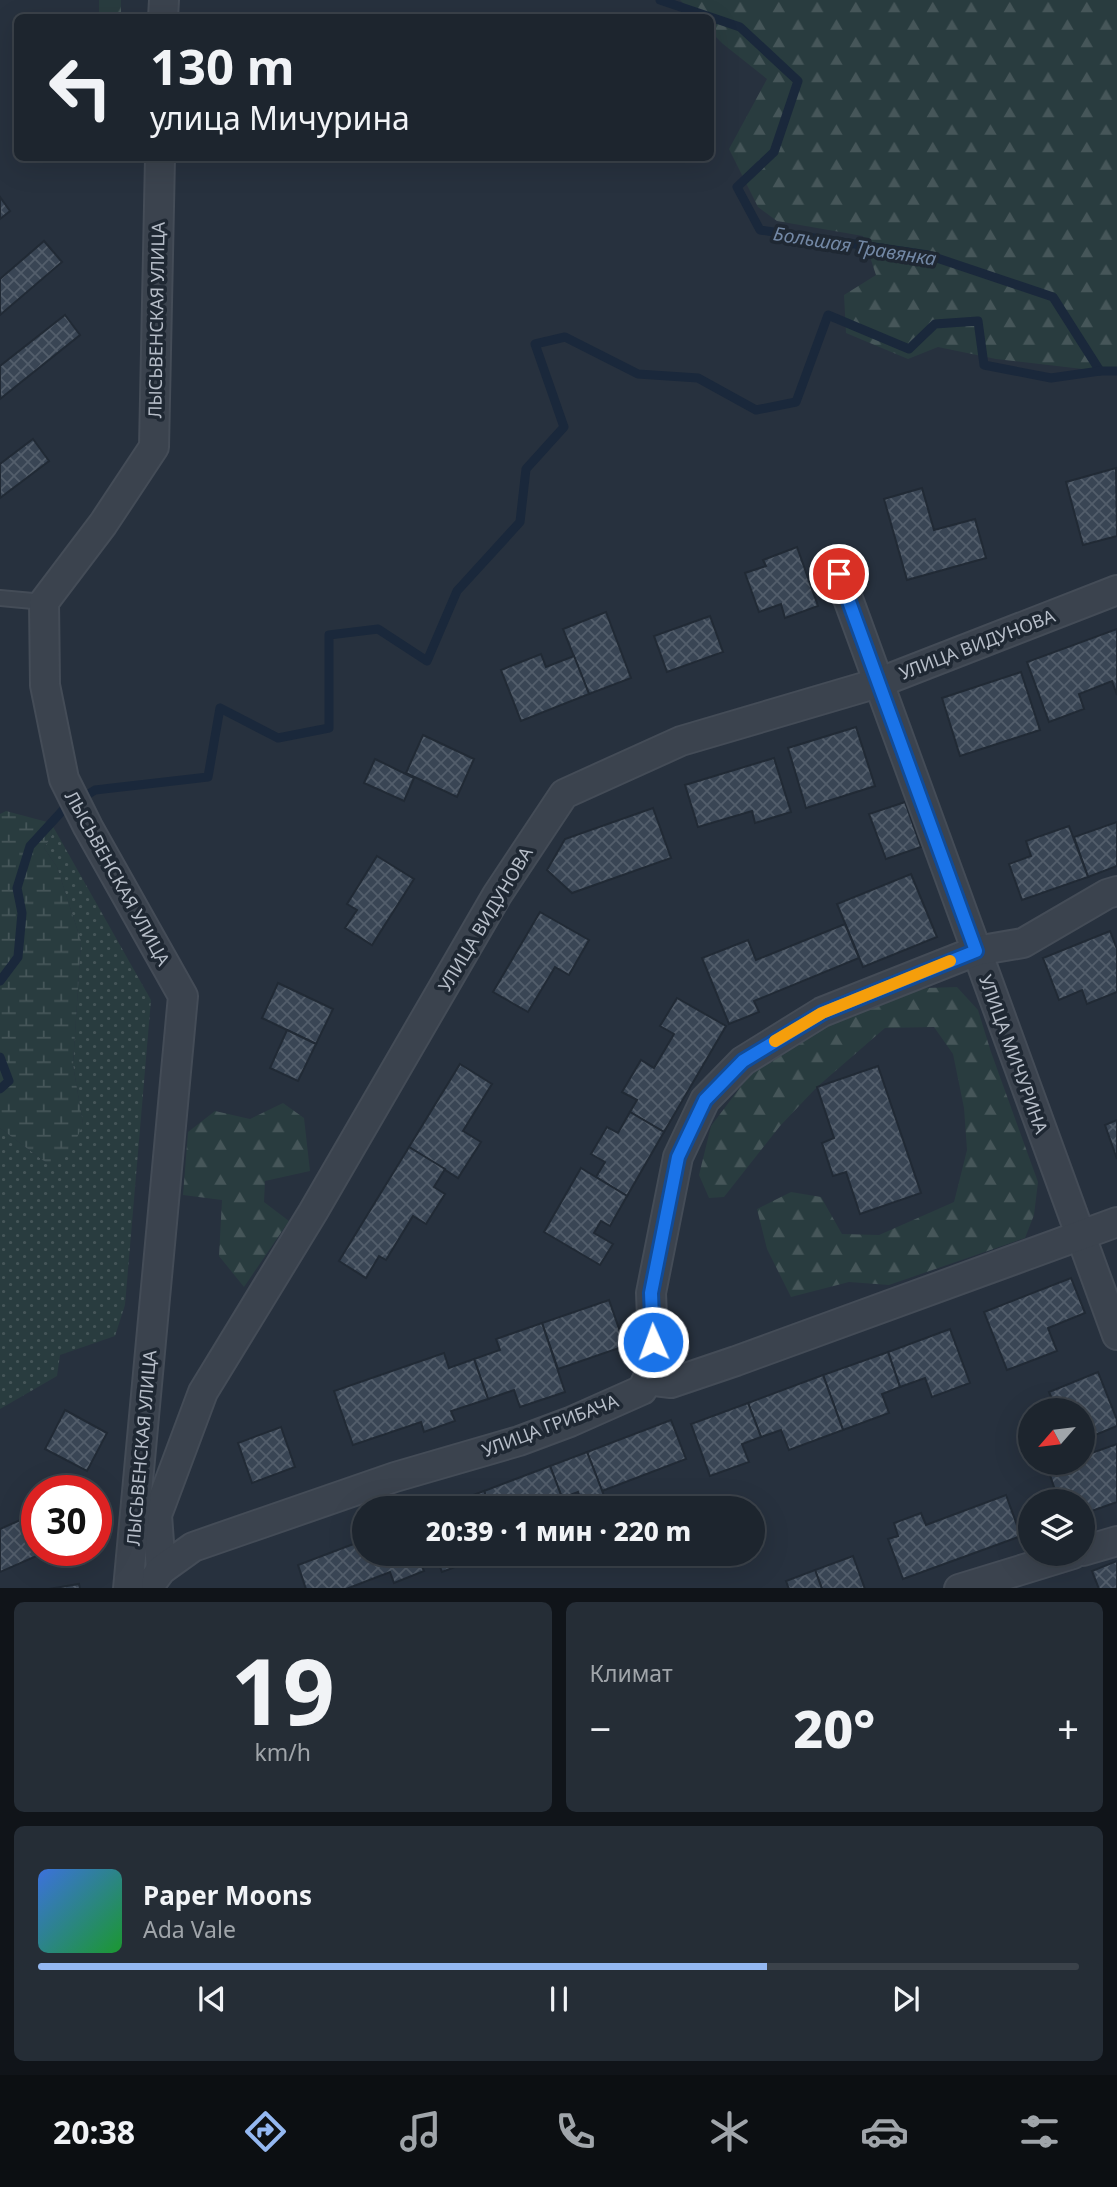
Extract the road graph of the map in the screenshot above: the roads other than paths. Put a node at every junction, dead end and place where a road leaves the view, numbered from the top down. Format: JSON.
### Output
{"nodes":[{"id":1,"x":160,"y":161,"type":"edge"},
{"id":2,"x":839,"y":574,"type":"dead end"},
{"id":3,"x":1117,"y":590,"type":"edge"},
{"id":4,"x":0,"y":598,"type":"edge"},
{"id":5,"x":44,"y":602,"type":"junction"},
{"id":6,"x":878,"y":682,"type":"junction"},
{"id":7,"x":1117,"y":891,"type":"edge"},
{"id":8,"x":976,"y":951,"type":"junction"},
{"id":9,"x":1117,"y":1222,"type":"edge"},
{"id":10,"x":1081,"y":1235,"type":"junction"},
{"id":11,"x":1117,"y":1335,"type":"edge"},
{"id":12,"x":647,"y":1380,"type":"junction"},
{"id":13,"x":1117,"y":1541,"type":"edge"},
{"id":14,"x":1095,"y":1547,"type":"edge"},
{"id":15,"x":1033,"y":1566,"type":"edge"},
{"id":16,"x":154,"y":1579,"type":"edge"},
{"id":17,"x":128,"y":1588,"type":"edge"},
{"id":18,"x":959,"y":1588,"type":"edge"}],
"edges":[{"from":1,"to":5,"type":"street","name":"ЛЫСЬВЕНСКАЯ УЛИЦА"},
{"from":2,"to":6,"type":"street","name":"УЛИЦА МИЧУРИНА"},
{"from":3,"to":6,"type":"street","name":"УЛИЦА ВИДУНОВА"},
{"from":4,"to":5,"type":"lane"},
{"from":5,"to":17,"type":"street","name":"ЛЫСЬВЕНСКАЯ УЛИЦА"},
{"from":6,"to":8,"type":"street","name":"УЛИЦА МИЧУРИНА"},
{"from":6,"to":16,"type":"street","name":"УЛИЦА ВИДУНОВА"},
{"from":7,"to":8,"type":"street"},
{"from":8,"to":10,"type":"street","name":"УЛИЦА МИЧУРИНА"},
{"from":8,"to":12,"type":"street"},
{"from":9,"to":10,"type":"street"},
{"from":10,"to":11,"type":"street","name":"УЛИЦА МИЧУРИНА"},
{"from":10,"to":12,"type":"street"},
{"from":12,"to":16,"type":"street","name":"УЛИЦА ГРИБАЧА"},
{"from":13,"to":14,"type":"street"},
{"from":15,"to":18,"type":"street"}]}
